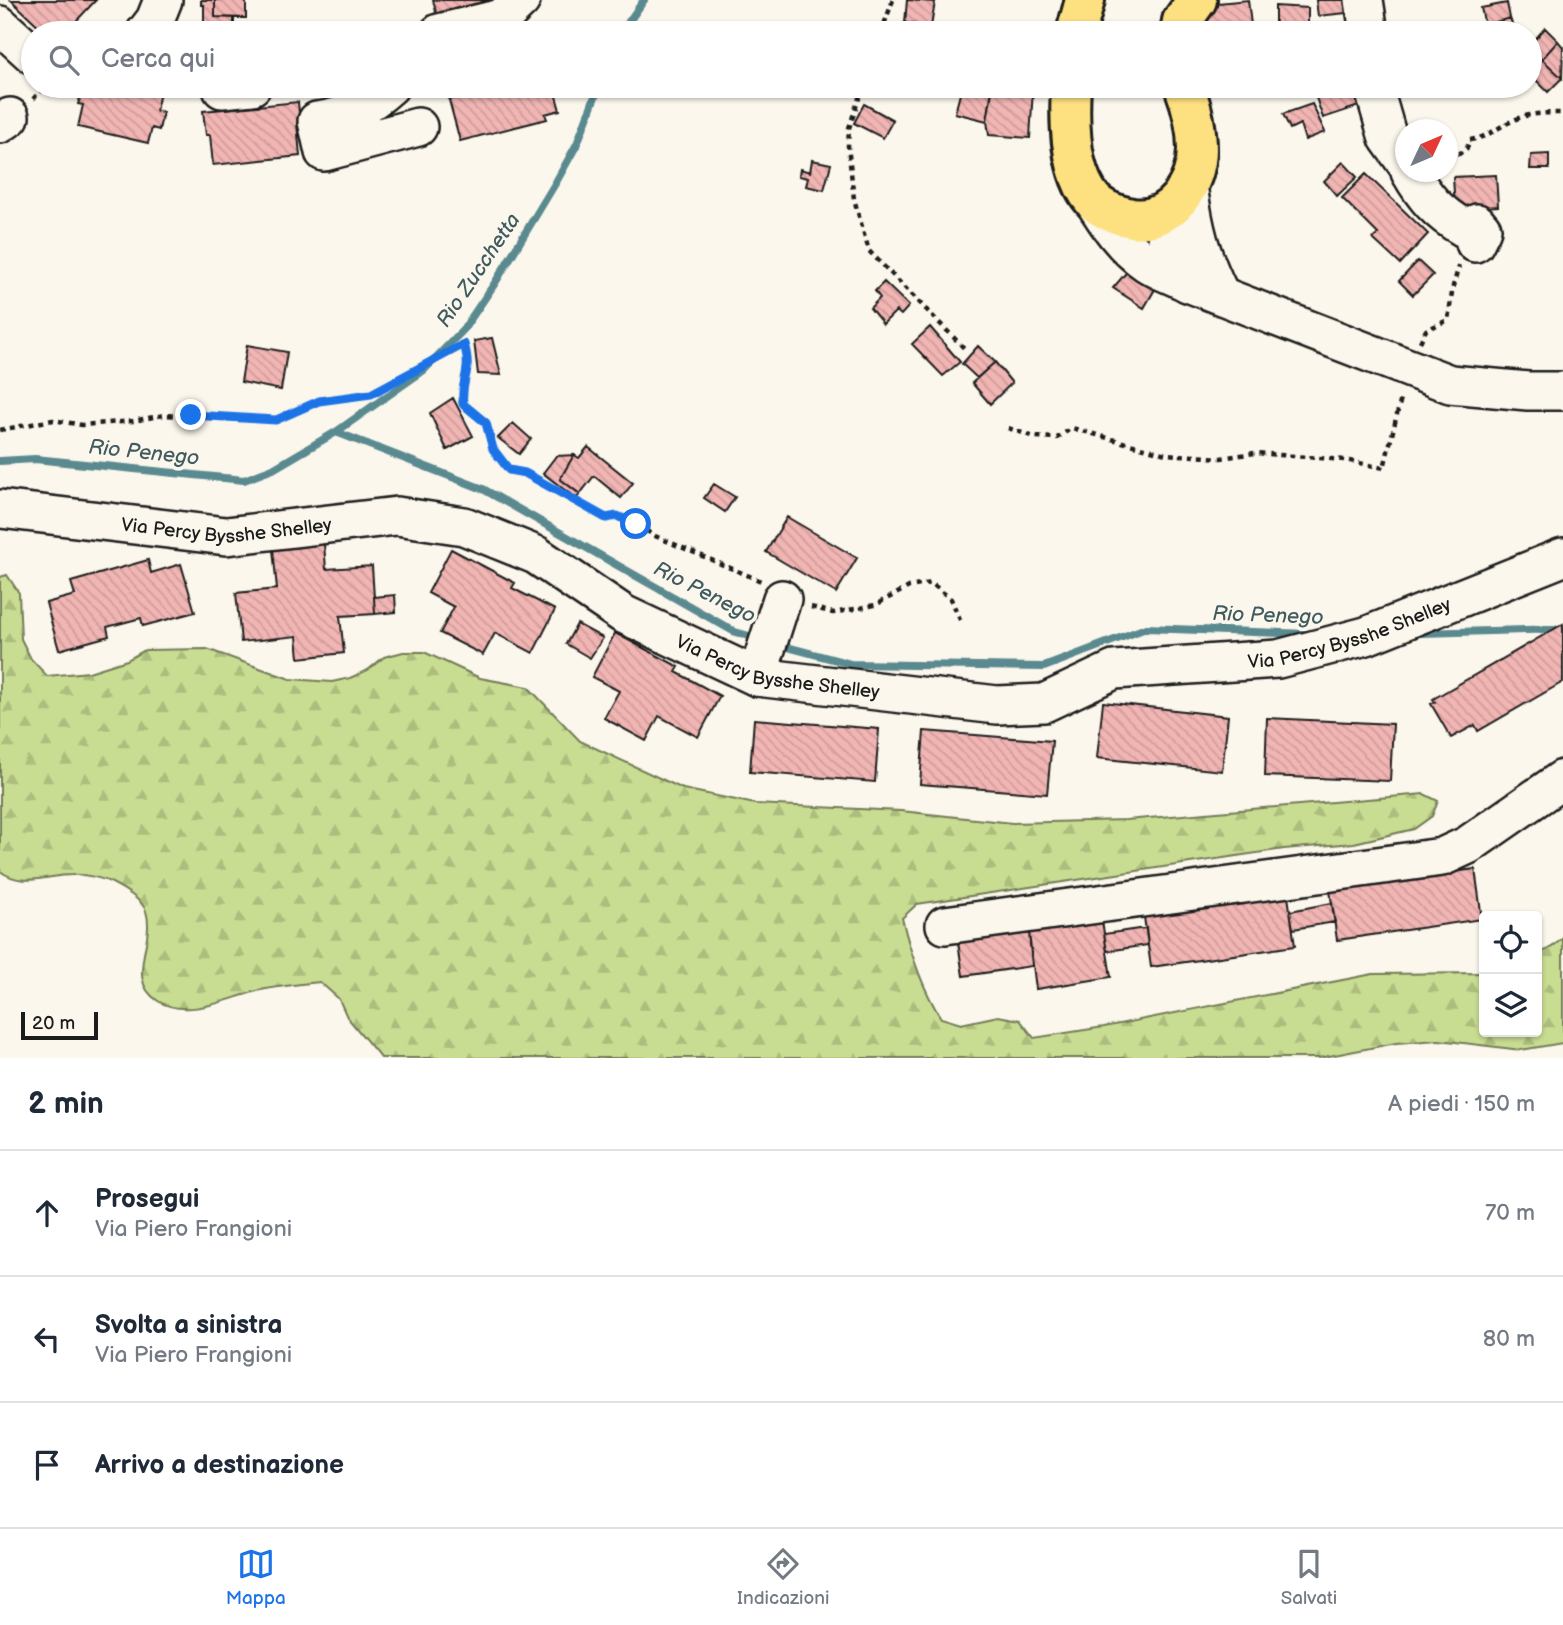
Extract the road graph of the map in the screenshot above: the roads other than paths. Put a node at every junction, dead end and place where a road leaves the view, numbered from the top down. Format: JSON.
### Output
{"nodes":[{"id":1,"x":163,"y":0,"type":"edge"},
{"id":2,"x":521,"y":0,"type":"edge"},
{"id":3,"x":1085,"y":0,"type":"edge"},
{"id":4,"x":1197,"y":0,"type":"edge"},
{"id":5,"x":1364,"y":0,"type":"edge"},
{"id":6,"x":154,"y":21,"type":"edge"},
{"id":7,"x":490,"y":21,"type":"edge"},
{"id":8,"x":1079,"y":21,"type":"edge"},
{"id":9,"x":1183,"y":21,"type":"edge"},
{"id":10,"x":1367,"y":21,"type":"edge"},
{"id":11,"x":0,"y":25,"type":"edge"},
{"id":12,"x":21,"y":44,"type":"edge"},
{"id":13,"x":374,"y":98,"type":"edge"},
{"id":14,"x":1070,"y":98,"type":"edge"},
{"id":15,"x":1188,"y":98,"type":"edge"},
{"id":16,"x":1376,"y":98,"type":"edge"},
{"id":17,"x":418,"y":127,"type":"dead end"},
{"id":18,"x":1395,"y":148,"type":"edge"},
{"id":19,"x":1416,"y":182,"type":"edge"},
{"id":20,"x":1188,"y":185,"type":"junction"},
{"id":21,"x":1093,"y":200,"type":"junction"},
{"id":22,"x":1162,"y":213,"type":"junction"},
{"id":23,"x":1475,"y":243,"type":"road end"},
{"id":24,"x":1204,"y":288,"type":"junction"},
{"id":25,"x":1563,"y":391,"type":"edge"},
{"id":26,"x":0,"y":509,"type":"edge"},
{"id":27,"x":1563,"y":557,"type":"edge"},
{"id":28,"x":782,"y":599,"type":"road end"},
{"id":29,"x":763,"y":656,"type":"junction"},
{"id":30,"x":1563,"y":779,"type":"edge"},
{"id":31,"x":945,"y":925,"type":"dead end"}],
"edges":[{"from":1,"to":6,"type":"street"},
{"from":2,"to":7,"type":"street"},
{"from":3,"to":8,"type":"main road"},
{"from":4,"to":9,"type":"main road"},
{"from":5,"to":10,"type":"street"},
{"from":11,"to":12,"type":"street"},
{"from":13,"to":17,"type":"street"},
{"from":14,"to":21,"type":"main road"},
{"from":15,"to":20,"type":"main road"},
{"from":16,"to":18,"type":"street"},
{"from":19,"to":23,"type":"street"},
{"from":20,"to":22,"type":"main road"},
{"from":20,"to":24,"type":"street"},
{"from":21,"to":22,"type":"main road"},
{"from":21,"to":24,"type":"street"},
{"from":22,"to":24,"type":"street"},
{"from":24,"to":25,"type":"street"},
{"from":26,"to":29,"type":"street","name":"Via Percy Bysshe Shelley"},
{"from":27,"to":29,"type":"street","name":"Via Percy Bysshe Shelley"},
{"from":28,"to":29,"type":"street"},
{"from":30,"to":31,"type":"street"}]}
